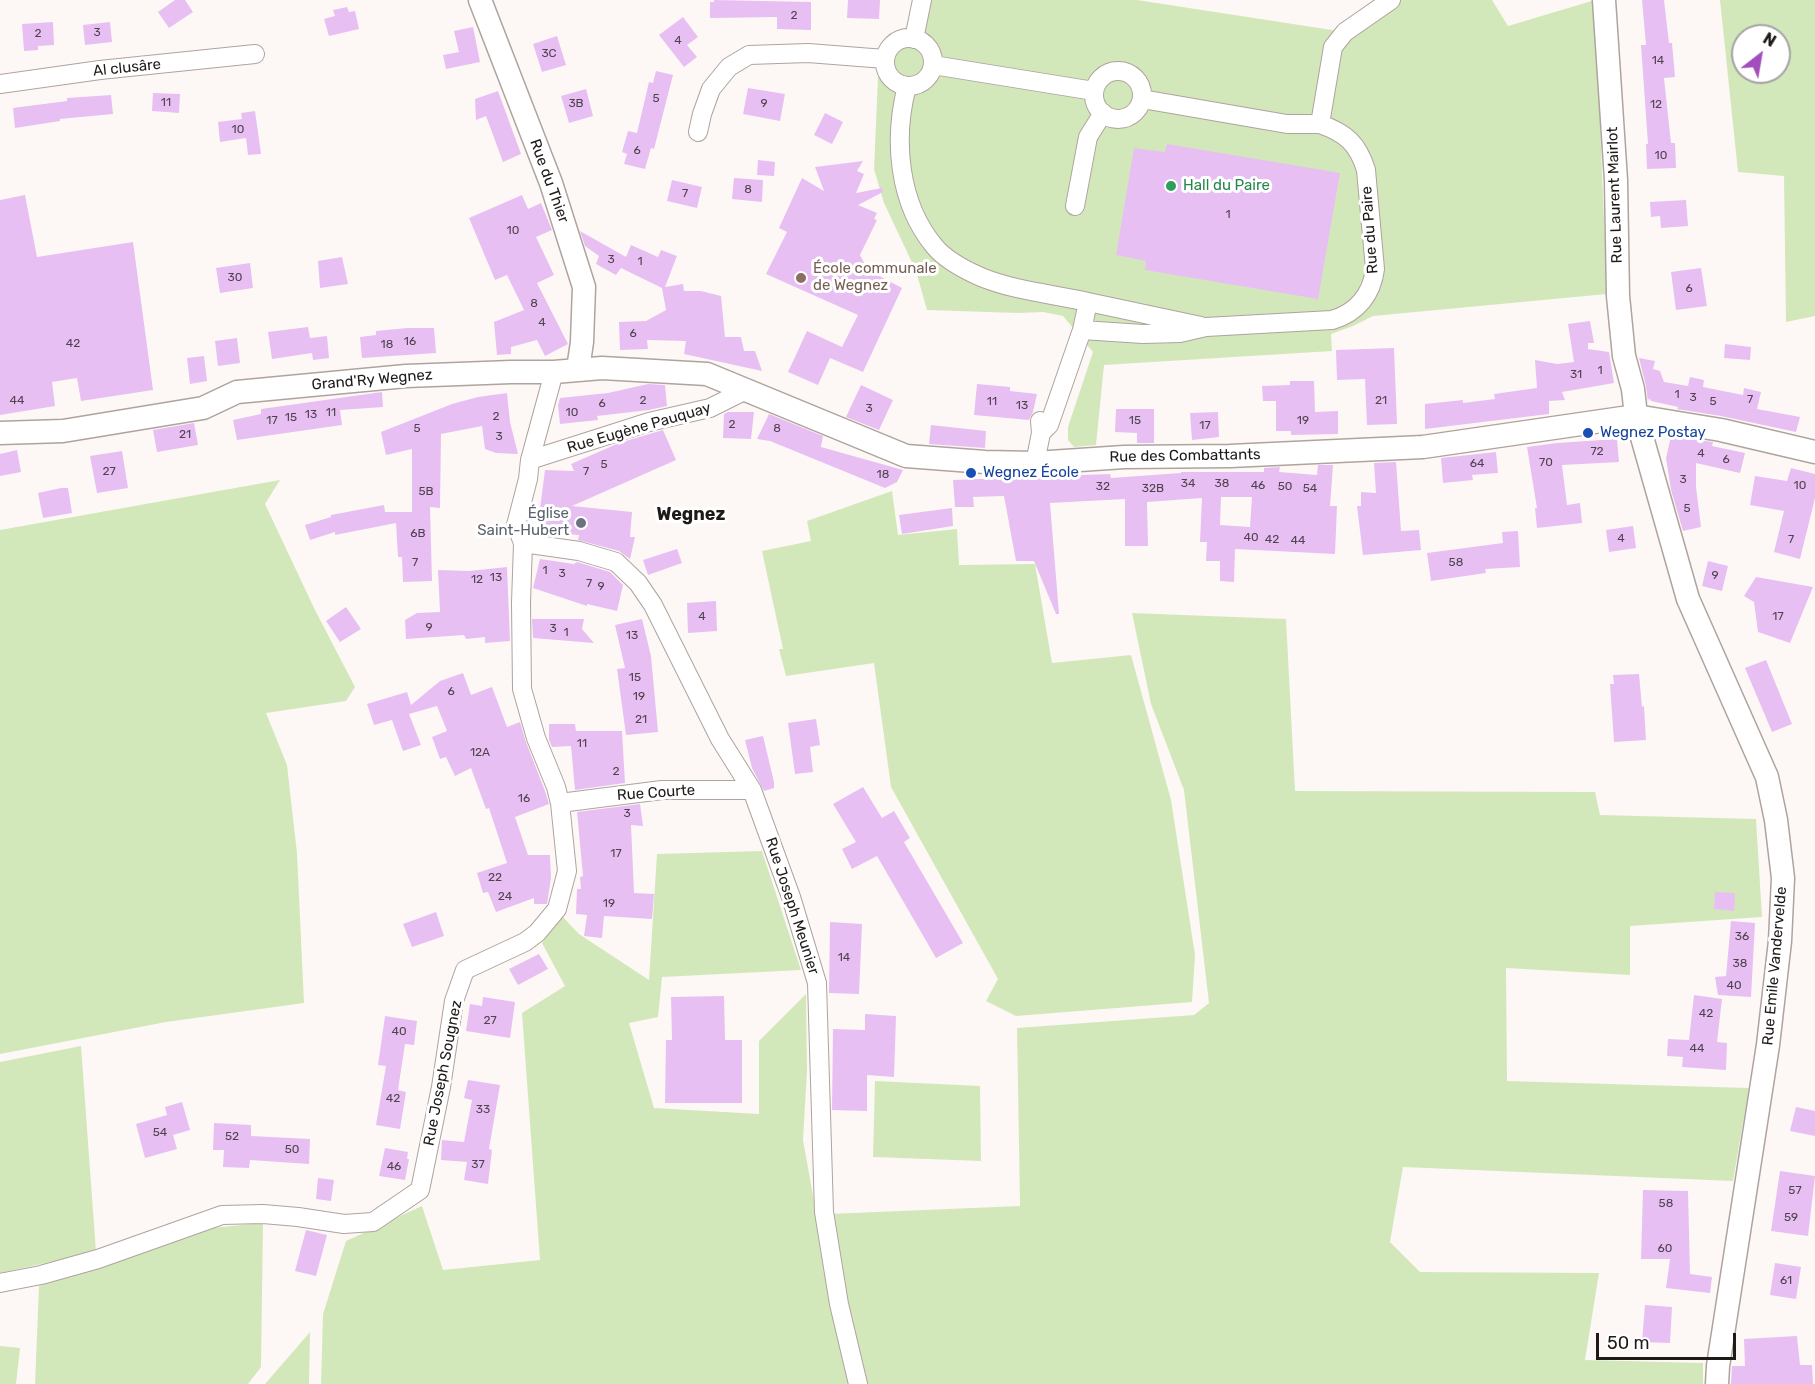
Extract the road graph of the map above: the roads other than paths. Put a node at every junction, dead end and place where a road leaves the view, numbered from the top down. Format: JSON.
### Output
{"nodes":[{"id":1,"x":480,"y":0,"type":"edge"},
{"id":2,"x":922,"y":0,"type":"edge"},
{"id":3,"x":1604,"y":0,"type":"edge"},
{"id":4,"x":1383,"y":2,"type":"edge"},
{"id":5,"x":914,"y":39,"type":"junction"},
{"id":6,"x":255,"y":54,"type":"dead end"},
{"id":7,"x":885,"y":59,"type":"junction"},
{"id":8,"x":933,"y":65,"type":"junction"},
{"id":9,"x":0,"y":84,"type":"edge"},
{"id":10,"x":908,"y":86,"type":"junction"},
{"id":11,"x":1094,"y":91,"type":"junction"},
{"id":12,"x":1142,"y":99,"type":"junction"},
{"id":13,"x":1103,"y":113,"type":"junction"},
{"id":14,"x":1320,"y":124,"type":"junction"},
{"id":15,"x":698,"y":132,"type":"dead end"},
{"id":16,"x":1075,"y":206,"type":"dead end"},
{"id":17,"x":1085,"y":317,"type":"junction"},
{"id":18,"x":1206,"y":327,"type":"junction"},
{"id":19,"x":578,"y":369,"type":"junction"},
{"id":20,"x":554,"y":372,"type":"junction"},
{"id":21,"x":1633,"y":389,"type":"joint"},
{"id":22,"x":746,"y":390,"type":"junction"},
{"id":23,"x":1636,"y":416,"type":"junction"},
{"id":24,"x":0,"y":433,"type":"edge"},
{"id":25,"x":1815,"y":452,"type":"edge"},
{"id":26,"x":530,"y":460,"type":"junction"},
{"id":27,"x":1035,"y":463,"type":"junction"},
{"id":28,"x":523,"y":543,"type":"junction"},
{"id":29,"x":752,"y":790,"type":"junction"},
{"id":30,"x":560,"y":803,"type":"junction"},
{"id":31,"x":0,"y":1283,"type":"edge"},
{"id":32,"x":858,"y":1384,"type":"edge"},
{"id":33,"x":1717,"y":1384,"type":"edge"}],
"edges":[{"from":1,"to":19,"type":"street","name":"Rue du Thier"},
{"from":2,"to":5,"type":"street"},
{"from":3,"to":21,"type":"street","name":"Rue Laurent Mairlot"},
{"from":4,"to":14,"type":"street"},
{"from":5,"to":7,"type":"street"},
{"from":5,"to":8,"type":"street"},
{"from":6,"to":9,"type":"street","name":"Al clusâre"},
{"from":7,"to":10,"type":"street"},
{"from":7,"to":15,"type":"street"},
{"from":8,"to":10,"type":"street"},
{"from":8,"to":11,"type":"street"},
{"from":10,"to":17,"type":"street","name":"Rue du Paire"},
{"from":11,"to":12,"type":"street"},
{"from":11,"to":13,"type":"street"},
{"from":12,"to":13,"type":"street"},
{"from":12,"to":14,"type":"street","name":"Rue du Paire"},
{"from":13,"to":16,"type":"street"},
{"from":14,"to":18,"type":"street","name":"Rue du Paire"},
{"from":17,"to":18,"type":"street","name":"Rue du Paire"},
{"from":17,"to":18,"type":"street","name":"Rue du Paire"},
{"from":17,"to":27,"type":"street"},
{"from":19,"to":20,"type":"street","name":"Grand'Ry Wegnez"},
{"from":19,"to":22,"type":"street","name":"Grand'Ry Wegnez"},
{"from":20,"to":24,"type":"street","name":"Grand'Ry Wegnez"},
{"from":20,"to":26,"type":"street","name":"Rue Joseph Sougnez"},
{"from":21,"to":23,"type":"street","name":"Rue Emile Vandervelde"},
{"from":22,"to":26,"type":"street","name":"Rue Eugène Pauquay"},
{"from":22,"to":27,"type":"street","name":"Rue des Combattants"},
{"from":23,"to":25,"type":"street","name":"Rue des Combattants"},
{"from":23,"to":27,"type":"street","name":"Rue des Combattants"},
{"from":23,"to":33,"type":"street","name":"Rue Emile Vandervelde"},
{"from":26,"to":28,"type":"street","name":"Rue Joseph Sougnez"},
{"from":28,"to":29,"type":"street","name":"Rue Joseph Meunier"},
{"from":28,"to":30,"type":"street","name":"Rue Joseph Sougnez"},
{"from":29,"to":30,"type":"street","name":"Rue Courte"},
{"from":29,"to":32,"type":"street","name":"Rue Joseph Meunier"},
{"from":30,"to":31,"type":"street","name":"Rue Joseph Sougnez"}]}
